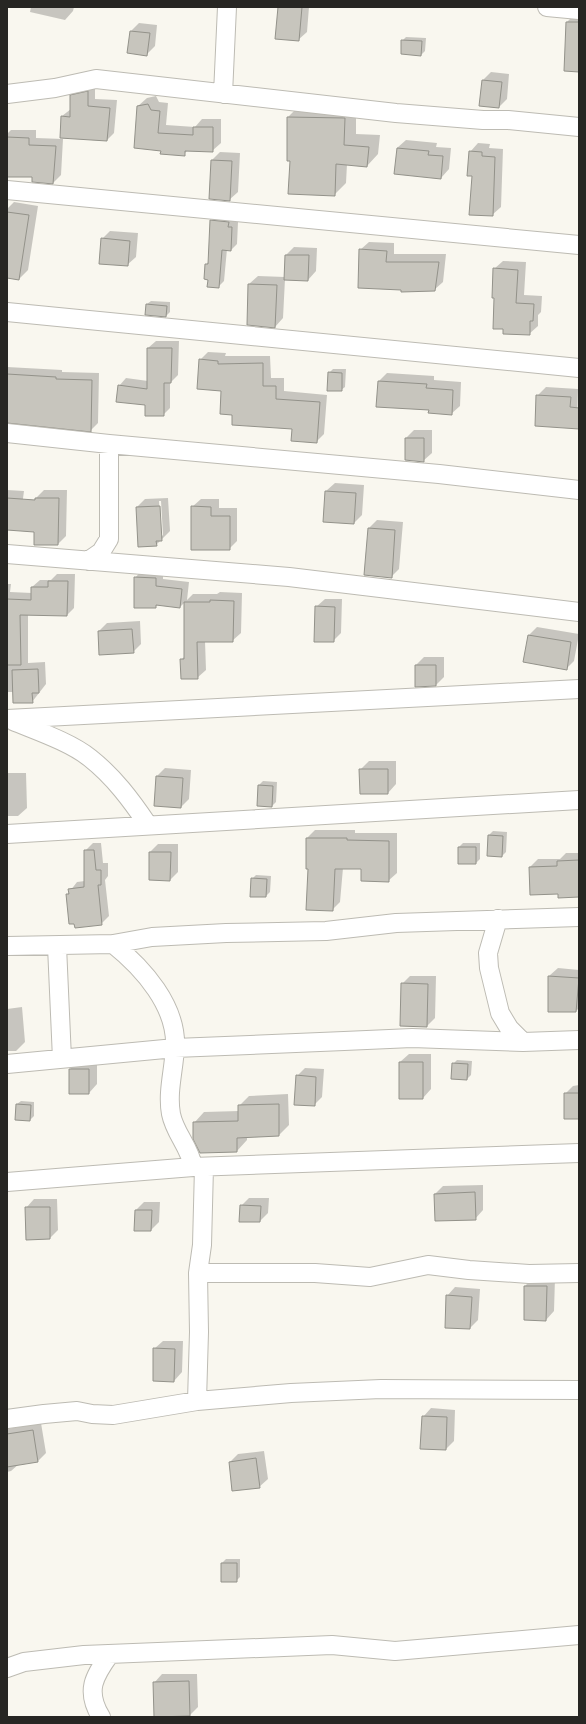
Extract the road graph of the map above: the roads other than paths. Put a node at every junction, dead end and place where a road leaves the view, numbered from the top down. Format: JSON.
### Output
{"nodes":[{"id":1,"x":227,"y":7,"type":"edge"},
{"id":2,"x":547,"y":7,"type":"edge"},
{"id":3,"x":579,"y":10,"type":"edge"},
{"id":4,"x":7,"y":94,"type":"edge"},
{"id":5,"x":223,"y":94,"type":"junction"},
{"id":6,"x":579,"y":127,"type":"edge"},
{"id":7,"x":7,"y":190,"type":"edge"},
{"id":8,"x":579,"y":245,"type":"edge"},
{"id":9,"x":7,"y":312,"type":"edge"},
{"id":10,"x":579,"y":368,"type":"edge"},
{"id":11,"x":7,"y":432,"type":"edge"},
{"id":12,"x":109,"y":444,"type":"junction"},
{"id":13,"x":579,"y":490,"type":"edge"},
{"id":14,"x":7,"y":554,"type":"edge"},
{"id":15,"x":88,"y":561,"type":"junction"},
{"id":16,"x":579,"y":612,"type":"edge"},
{"id":17,"x":579,"y":689,"type":"edge"},
{"id":18,"x":8,"y":719,"type":"edge"},
{"id":19,"x":579,"y":800,"type":"edge"},
{"id":20,"x":148,"y":825,"type":"junction"},
{"id":21,"x":7,"y":834,"type":"edge"},
{"id":22,"x":579,"y":917,"type":"edge"},
{"id":23,"x":498,"y":919,"type":"junction"},
{"id":24,"x":113,"y":944,"type":"junction"},
{"id":25,"x":7,"y":946,"type":"edge"},
{"id":26,"x":57,"y":946,"type":"junction"},
{"id":27,"x":579,"y":1040,"type":"edge"},
{"id":28,"x":523,"y":1042,"type":"junction"},
{"id":29,"x":175,"y":1048,"type":"junction"},
{"id":30,"x":62,"y":1059,"type":"junction"},
{"id":31,"x":7,"y":1064,"type":"edge"},
{"id":32,"x":579,"y":1153,"type":"edge"},
{"id":33,"x":198,"y":1167,"type":"junction"},
{"id":34,"x":7,"y":1182,"type":"edge"},
{"id":35,"x":198,"y":1273,"type":"junction"},
{"id":36,"x":579,"y":1273,"type":"edge"},
{"id":37,"x":579,"y":1390,"type":"edge"},
{"id":38,"x":197,"y":1401,"type":"junction"},
{"id":39,"x":7,"y":1419,"type":"edge"},
{"id":40,"x":579,"y":1635,"type":"edge"},
{"id":41,"x":110,"y":1654,"type":"junction"},
{"id":42,"x":7,"y":1668,"type":"edge"},
{"id":43,"x":101,"y":1717,"type":"edge"}],
"edges":[{"from":1,"to":5,"type":"street"},
{"from":2,"to":3,"type":"street"},
{"from":4,"to":5,"type":"street"},
{"from":5,"to":6,"type":"street"},
{"from":7,"to":8,"type":"street"},
{"from":9,"to":10,"type":"street"},
{"from":11,"to":12,"type":"street"},
{"from":12,"to":13,"type":"street"},
{"from":12,"to":15,"type":"street"},
{"from":14,"to":15,"type":"street"},
{"from":15,"to":16,"type":"street"},
{"from":17,"to":18,"type":"street"},
{"from":18,"to":20,"type":"street"},
{"from":19,"to":20,"type":"street"},
{"from":20,"to":21,"type":"street"},
{"from":22,"to":23,"type":"street"},
{"from":23,"to":24,"type":"street"},
{"from":23,"to":28,"type":"street"},
{"from":24,"to":26,"type":"street"},
{"from":24,"to":29,"type":"street"},
{"from":25,"to":26,"type":"street"},
{"from":26,"to":30,"type":"street"},
{"from":27,"to":28,"type":"street"},
{"from":28,"to":29,"type":"street"},
{"from":29,"to":30,"type":"street"},
{"from":29,"to":33,"type":"street"},
{"from":30,"to":31,"type":"street"},
{"from":32,"to":33,"type":"street"},
{"from":33,"to":34,"type":"street"},
{"from":33,"to":35,"type":"street"},
{"from":35,"to":36,"type":"street"},
{"from":35,"to":38,"type":"street"},
{"from":37,"to":38,"type":"street"},
{"from":38,"to":39,"type":"street"},
{"from":40,"to":41,"type":"street"},
{"from":41,"to":42,"type":"street"},
{"from":41,"to":43,"type":"street"}]}
